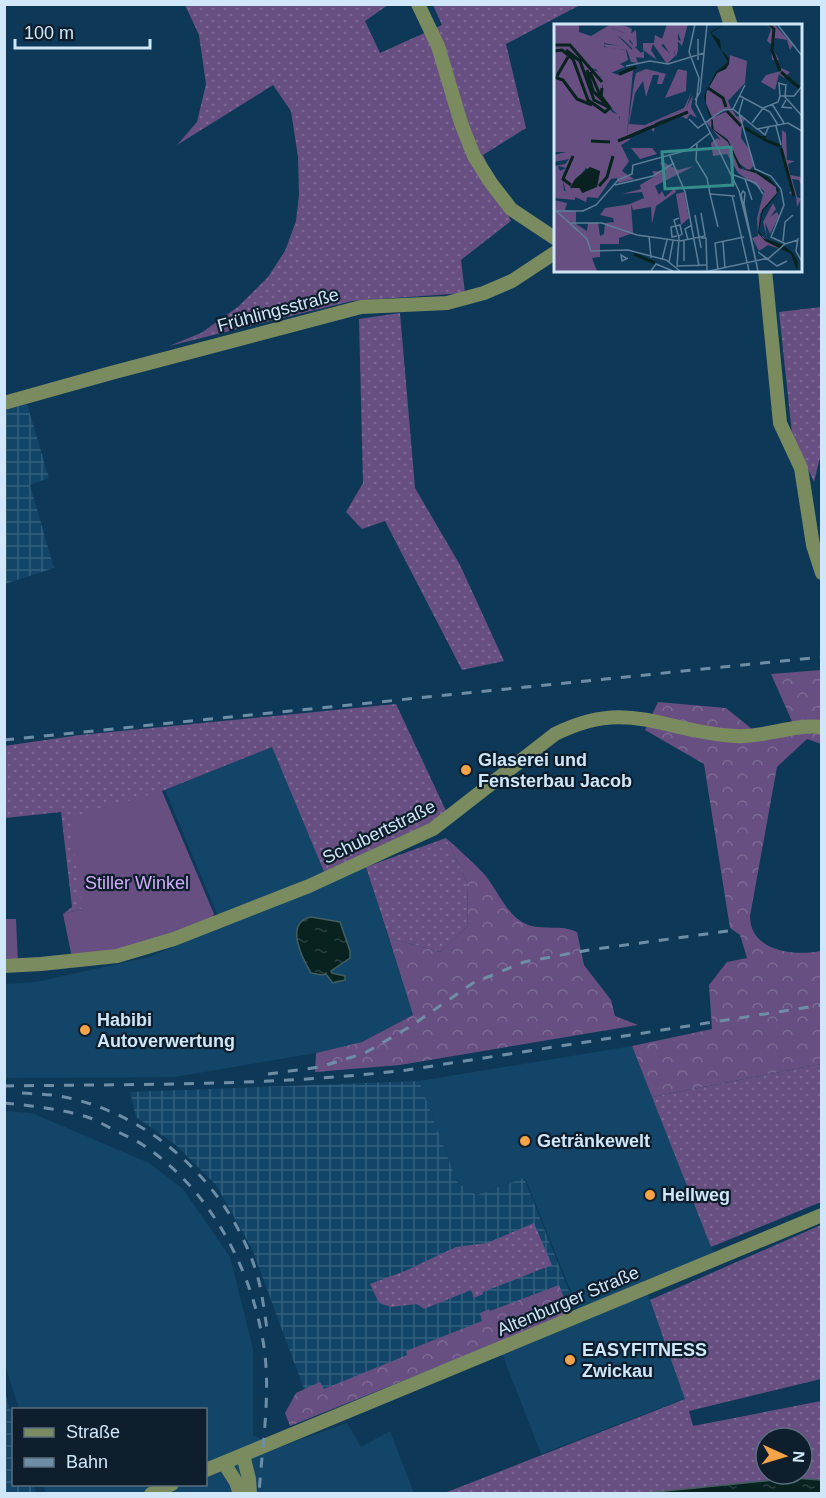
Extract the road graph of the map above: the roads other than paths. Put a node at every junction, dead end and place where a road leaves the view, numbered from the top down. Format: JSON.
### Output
{"nodes":[{"id":1,"x":418,"y":4,"type":"edge"},
{"id":2,"x":724,"y":4,"type":"edge"},
{"id":3,"x":730,"y":24,"type":"edge"},
{"id":4,"x":554,"y":238,"type":"edge"},
{"id":5,"x":554,"y":253,"type":"edge"},
{"id":6,"x":765,"y":272,"type":"edge"},
{"id":7,"x":4,"y":403,"type":"edge"},
{"id":8,"x":822,"y":573,"type":"edge"},
{"id":9,"x":822,"y":726,"type":"edge"},
{"id":10,"x":4,"y":966,"type":"edge"},
{"id":11,"x":822,"y":1215,"type":"edge"},
{"id":12,"x":243,"y":1455,"type":"junction"},
{"id":13,"x":224,"y":1463,"type":"junction"},
{"id":14,"x":207,"y":1470,"type":"edge"},
{"id":15,"x":170,"y":1486,"type":"edge"},
{"id":16,"x":151,"y":1494,"type":"edge"},
{"id":17,"x":240,"y":1494,"type":"edge"},
{"id":18,"x":250,"y":1494,"type":"edge"}],
"edges":[{"from":1,"to":4,"type":"street"},
{"from":2,"to":3,"type":"street"},
{"from":5,"to":7,"type":"street","name":"Frühlingsstraße"},
{"from":6,"to":8,"type":"street"},
{"from":9,"to":10,"type":"street","name":"Schubertstraße"},
{"from":11,"to":12,"type":"street","name":"Altenburger Straße"},
{"from":12,"to":13,"type":"street","name":"Altenburger Straße"},
{"from":12,"to":18,"type":"street"},
{"from":13,"to":14,"type":"street","name":"Altenburger Straße"},
{"from":13,"to":17,"type":"street"},
{"from":15,"to":16,"type":"street"}]}
